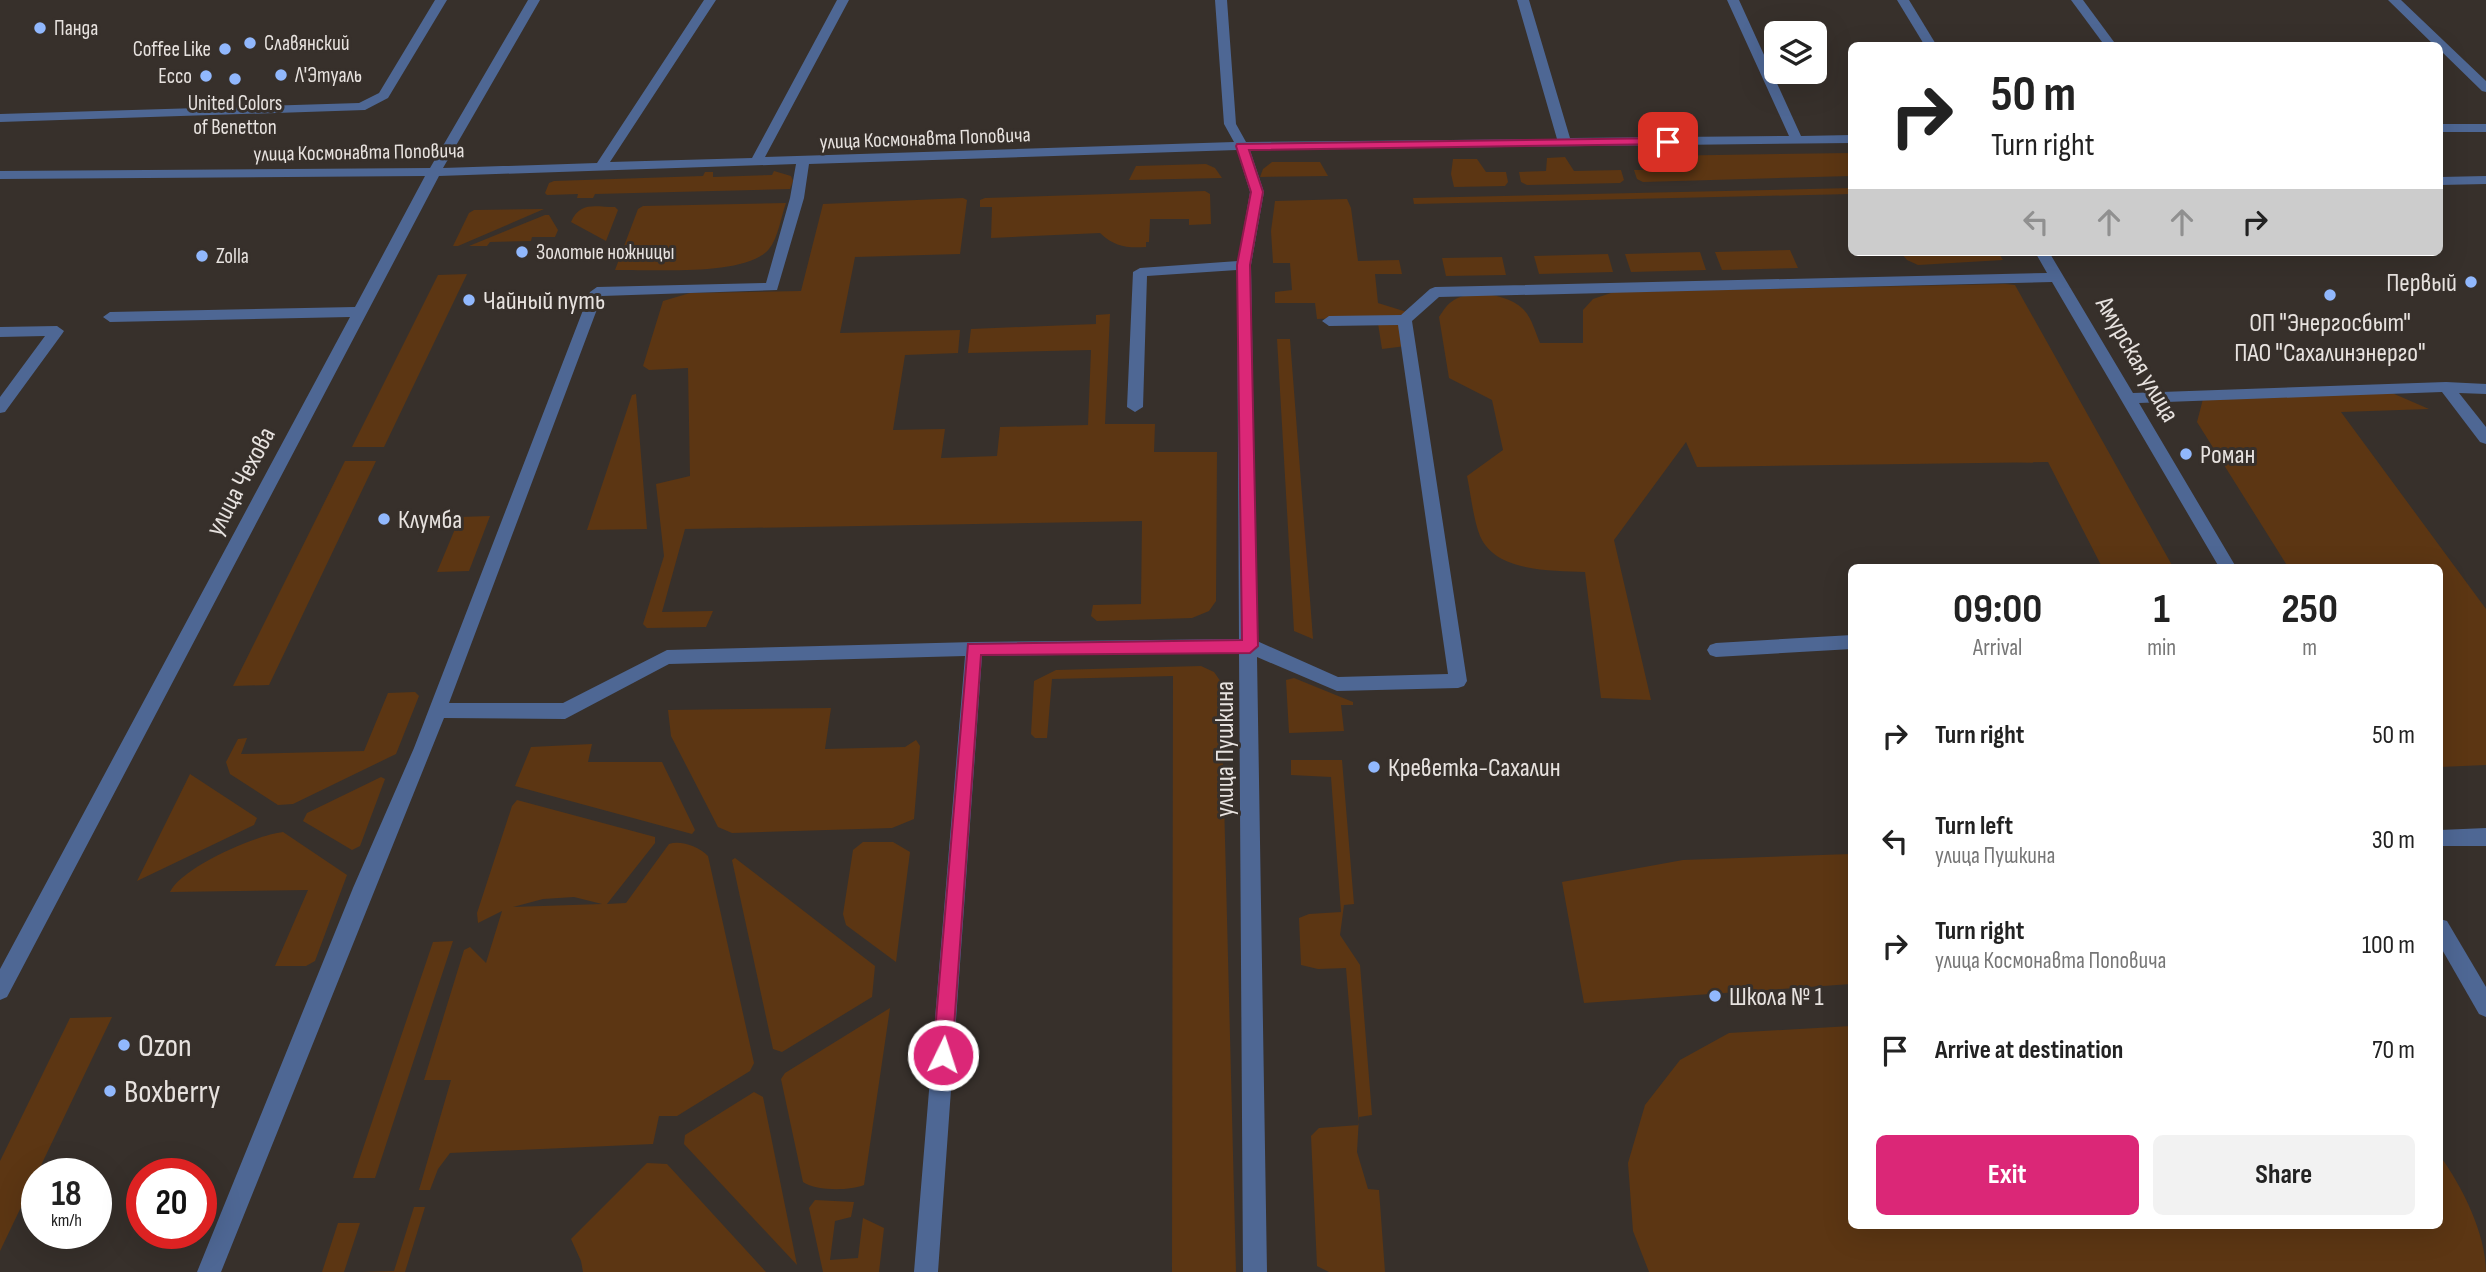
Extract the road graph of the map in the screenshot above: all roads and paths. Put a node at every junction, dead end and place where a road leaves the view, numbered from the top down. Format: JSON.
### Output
{"nodes":[{"id":1,"x":441,"y":0,"type":"edge"},
{"id":2,"x":534,"y":0,"type":"edge"},
{"id":3,"x":710,"y":0,"type":"edge"},
{"id":4,"x":843,"y":0,"type":"edge"},
{"id":5,"x":1222,"y":0,"type":"edge"},
{"id":6,"x":1523,"y":0,"type":"edge"},
{"id":7,"x":1733,"y":0,"type":"edge"},
{"id":8,"x":1903,"y":0,"type":"edge"},
{"id":9,"x":2077,"y":0,"type":"edge"},
{"id":10,"x":2394,"y":0,"type":"edge"},
{"id":11,"x":1929,"y":42,"type":"edge"},
{"id":12,"x":2108,"y":42,"type":"edge"},
{"id":13,"x":2438,"y":42,"type":"edge"},
{"id":14,"x":2443,"y":47,"type":"edge"},
{"id":15,"x":2486,"y":88,"type":"edge"},
{"id":16,"x":0,"y":118,"type":"edge"},
{"id":17,"x":2443,"y":128,"type":"edge"},
{"id":18,"x":2486,"y":128,"type":"edge"},
{"id":19,"x":1848,"y":139,"type":"edge"},
{"id":20,"x":1797,"y":140,"type":"junction"},
{"id":21,"x":1565,"y":144,"type":"junction"},
{"id":22,"x":1242,"y":146,"type":"junction"},
{"id":23,"x":803,"y":161,"type":"junction"},
{"id":24,"x":756,"y":162,"type":"junction"},
{"id":25,"x":601,"y":167,"type":"junction"},
{"id":26,"x":434,"y":172,"type":"junction"},
{"id":27,"x":0,"y":175,"type":"edge"},
{"id":28,"x":2443,"y":180,"type":"edge"},
{"id":29,"x":2486,"y":180,"type":"edge"},
{"id":30,"x":2044,"y":256,"type":"edge"},
{"id":31,"x":1244,"y":265,"type":"junction"},
{"id":32,"x":2057,"y":277,"type":"junction"},
{"id":33,"x":359,"y":312,"type":"junction"},
{"id":34,"x":110,"y":317,"type":"dead end"},
{"id":35,"x":1405,"y":320,"type":"junction"},
{"id":36,"x":1329,"y":321,"type":"dead end"},
{"id":37,"x":0,"y":332,"type":"edge"},
{"id":38,"x":2445,"y":387,"type":"junction"},
{"id":39,"x":2486,"y":389,"type":"edge"},
{"id":40,"x":2128,"y":398,"type":"junction"},
{"id":41,"x":1135,"y":407,"type":"dead end"},
{"id":42,"x":0,"y":408,"type":"edge"},
{"id":43,"x":2486,"y":438,"type":"edge"},
{"id":44,"x":2226,"y":564,"type":"edge"},
{"id":45,"x":1848,"y":642,"type":"edge"},
{"id":46,"x":1250,"y":646,"type":"junction"},
{"id":47,"x":974,"y":649,"type":"junction"},
{"id":48,"x":1716,"y":650,"type":"dead end"},
{"id":49,"x":438,"y":710,"type":"junction"},
{"id":50,"x":2486,"y":837,"type":"edge"},
{"id":51,"x":2443,"y":838,"type":"edge"},
{"id":52,"x":2443,"y":933,"type":"edge"},
{"id":53,"x":0,"y":990,"type":"edge"},
{"id":54,"x":2486,"y":1007,"type":"edge"},
{"id":55,"x":209,"y":1272,"type":"edge"},
{"id":56,"x":926,"y":1272,"type":"edge"},
{"id":57,"x":1255,"y":1272,"type":"edge"}],
"edges":[{"from":1,"to":16,"type":"street"},
{"from":2,"to":26,"type":"street","name":"улица Чехова"},
{"from":3,"to":25,"type":"street"},
{"from":4,"to":24,"type":"street"},
{"from":5,"to":22,"type":"street","name":"улица Пушкина"},
{"from":6,"to":21,"type":"street"},
{"from":7,"to":20,"type":"street"},
{"from":8,"to":11,"type":"street"},
{"from":9,"to":12,"type":"street"},
{"from":10,"to":13,"type":"street"},
{"from":14,"to":15,"type":"street"},
{"from":17,"to":18,"type":"street"},
{"from":19,"to":20,"type":"street","name":"улица Космонавта Поповича"},
{"from":20,"to":21,"type":"street","name":"улица Космонавта Поповича"},
{"from":21,"to":22,"type":"street","name":"улица Космонавта Поповича"},
{"from":22,"to":23,"type":"street","name":"улица Космонавта Поповича"},
{"from":22,"to":31,"type":"street","name":"улица Пушкина"},
{"from":23,"to":24,"type":"street","name":"улица Космонавта Поповича"},
{"from":23,"to":49,"type":"street"},
{"from":24,"to":25,"type":"street","name":"улица Космонавта Поповича"},
{"from":25,"to":26,"type":"street","name":"улица Космонавта Поповича"},
{"from":26,"to":27,"type":"street","name":"улица Космонавта Поповича"},
{"from":26,"to":33,"type":"street","name":"улица Чехова"},
{"from":28,"to":29,"type":"street"},
{"from":30,"to":32,"type":"street","name":"Амурская улица"},
{"from":31,"to":41,"type":"street"},
{"from":31,"to":46,"type":"street","name":"улица Пушкина"},
{"from":32,"to":35,"type":"street"},
{"from":32,"to":40,"type":"street","name":"Амурская улица"},
{"from":33,"to":34,"type":"street"},
{"from":33,"to":53,"type":"street","name":"улица Чехова"},
{"from":35,"to":36,"type":"street"},
{"from":35,"to":46,"type":"street"},
{"from":37,"to":42,"type":"street"},
{"from":38,"to":39,"type":"street"},
{"from":38,"to":40,"type":"street"},
{"from":38,"to":43,"type":"street"},
{"from":40,"to":44,"type":"street","name":"Амурская улица"},
{"from":45,"to":48,"type":"street"},
{"from":46,"to":47,"type":"street"},
{"from":46,"to":57,"type":"street","name":"улица Пушкина"},
{"from":47,"to":49,"type":"street"},
{"from":47,"to":56,"type":"street"},
{"from":49,"to":55,"type":"street"},
{"from":50,"to":51,"type":"street"},
{"from":52,"to":54,"type":"street"}]}
